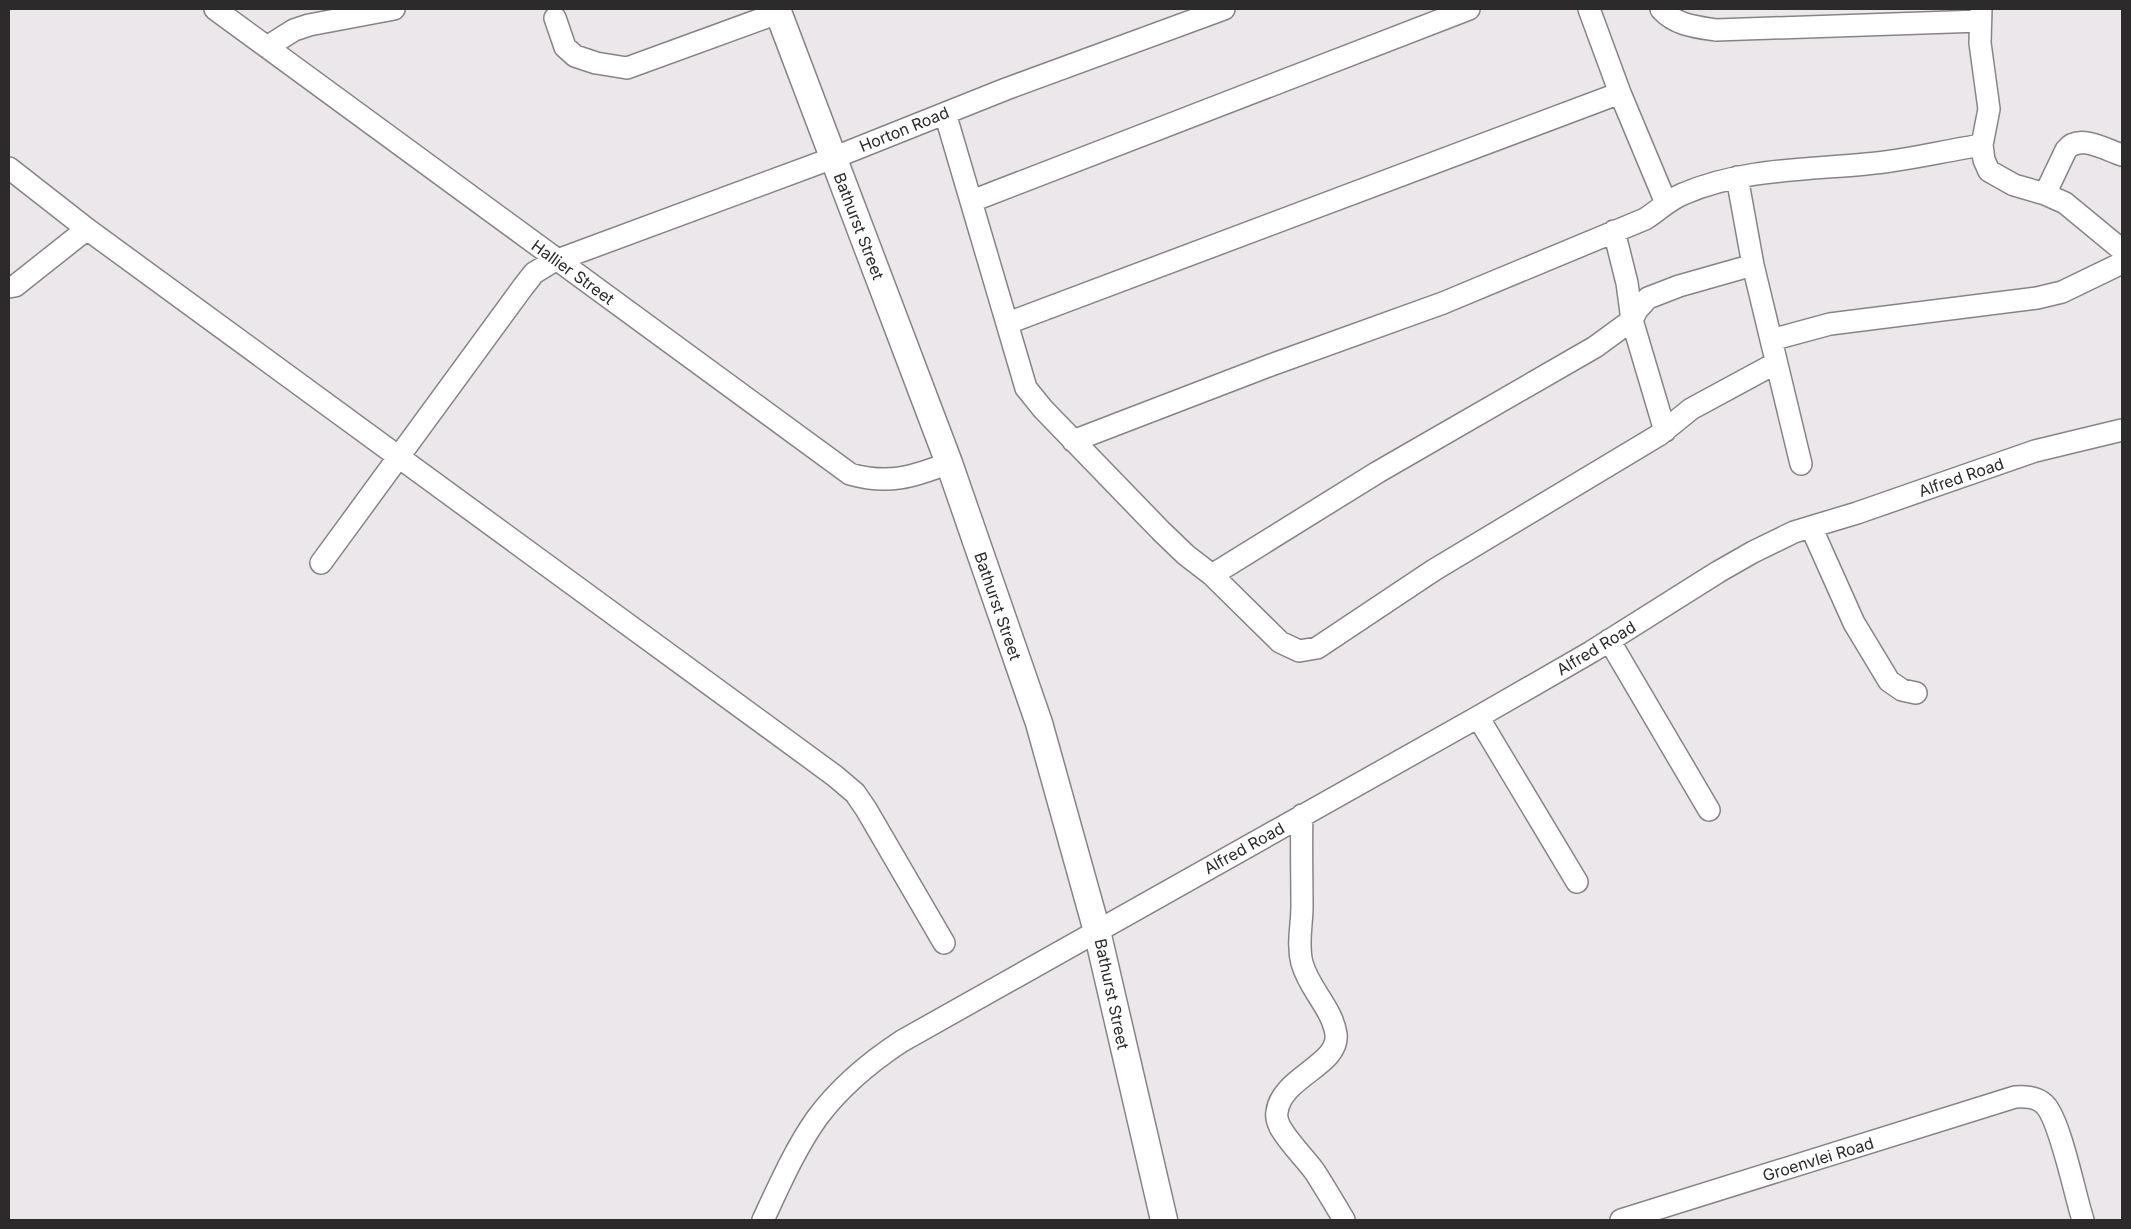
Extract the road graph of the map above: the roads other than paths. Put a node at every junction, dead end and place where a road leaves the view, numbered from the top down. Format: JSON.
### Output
{"nodes":[{"id":1,"x":214,"y":9,"type":"edge"},
{"id":2,"x":394,"y":9,"type":"edge"},
{"id":3,"x":1224,"y":9,"type":"edge"},
{"id":4,"x":1469,"y":9,"type":"edge"},
{"id":5,"x":1589,"y":9,"type":"edge"},
{"id":6,"x":1661,"y":9,"type":"edge"},
{"id":7,"x":778,"y":11,"type":"edge"},
{"id":8,"x":1980,"y":15,"type":"edge"},
{"id":9,"x":555,"y":18,"type":"dead end"},
{"id":10,"x":267,"y":47,"type":"junction"},
{"id":11,"x":1620,"y":93,"type":"junction"},
{"id":12,"x":945,"y":113,"type":"junction"},
{"id":13,"x":1982,"y":145,"type":"junction"},
{"id":14,"x":2122,"y":155,"type":"edge"},
{"id":15,"x":833,"y":158,"type":"junction"},
{"id":16,"x":9,"y":168,"type":"edge"},
{"id":17,"x":1737,"y":177,"type":"junction"},
{"id":18,"x":2046,"y":194,"type":"junction"},
{"id":19,"x":972,"y":201,"type":"junction"},
{"id":20,"x":1666,"y":203,"type":"junction"},
{"id":21,"x":87,"y":229,"type":"junction"},
{"id":22,"x":1614,"y":231,"type":"junction"},
{"id":23,"x":2122,"y":250,"type":"edge"},
{"id":24,"x":556,"y":260,"type":"junction"},
{"id":25,"x":2122,"y":263,"type":"edge"},
{"id":26,"x":1753,"y":265,"type":"junction"},
{"id":27,"x":9,"y":287,"type":"edge"},
{"id":28,"x":1632,"y":320,"type":"junction"},
{"id":29,"x":1008,"y":323,"type":"junction"},
{"id":30,"x":1770,"y":340,"type":"junction"},
{"id":31,"x":1776,"y":363,"type":"junction"},
{"id":32,"x":2122,"y":430,"type":"edge"},
{"id":33,"x":1665,"y":431,"type":"junction"},
{"id":34,"x":1073,"y":441,"type":"junction"},
{"id":35,"x":397,"y":458,"type":"junction"},
{"id":36,"x":949,"y":463,"type":"junction"},
{"id":37,"x":1802,"y":464,"type":"dead end"},
{"id":38,"x":1812,"y":527,"type":"junction"},
{"id":39,"x":321,"y":563,"type":"dead end"},
{"id":40,"x":1212,"y":575,"type":"junction"},
{"id":41,"x":1609,"y":640,"type":"junction"},
{"id":42,"x":1916,"y":693,"type":"dead end"},
{"id":43,"x":1478,"y":717,"type":"junction"},
{"id":44,"x":1709,"y":810,"type":"dead end"},
{"id":45,"x":1302,"y":815,"type":"junction"},
{"id":46,"x":1577,"y":882,"type":"dead end"},
{"id":47,"x":1098,"y":931,"type":"junction"},
{"id":48,"x":944,"y":943,"type":"dead end"},
{"id":49,"x":2080,"y":1219,"type":"edge"},
{"id":50,"x":763,"y":1220,"type":"edge"},
{"id":51,"x":1164,"y":1220,"type":"edge"},
{"id":52,"x":1344,"y":1220,"type":"edge"},
{"id":53,"x":1622,"y":1220,"type":"edge"}],
"edges":[{"from":1,"to":10,"type":"street","name":"Hallier Street"},
{"from":2,"to":10,"type":"street"},
{"from":3,"to":12,"type":"street","name":"Horton Road"},
{"from":4,"to":19,"type":"street"},
{"from":5,"to":11,"type":"street"},
{"from":6,"to":8,"type":"street"},
{"from":7,"to":9,"type":"street"},
{"from":7,"to":15,"type":"main road","name":"Bathurst Street"},
{"from":8,"to":13,"type":"street"},
{"from":10,"to":24,"type":"street","name":"Hallier Street"},
{"from":11,"to":20,"type":"street"},
{"from":11,"to":29,"type":"street"},
{"from":12,"to":15,"type":"street","name":"Horton Road"},
{"from":12,"to":19,"type":"street"},
{"from":13,"to":17,"type":"street"},
{"from":13,"to":18,"type":"street"},
{"from":14,"to":18,"type":"street"},
{"from":15,"to":24,"type":"street","name":"Horton Road"},
{"from":15,"to":36,"type":"main road","name":"Bathurst Street"},
{"from":16,"to":21,"type":"street"},
{"from":17,"to":20,"type":"street"},
{"from":17,"to":26,"type":"street"},
{"from":18,"to":23,"type":"street"},
{"from":19,"to":29,"type":"street"},
{"from":20,"to":22,"type":"street"},
{"from":21,"to":27,"type":"street"},
{"from":21,"to":35,"type":"street"},
{"from":22,"to":28,"type":"street"},
{"from":22,"to":34,"type":"street"},
{"from":24,"to":35,"type":"street","name":"Horton Road"},
{"from":24,"to":36,"type":"street","name":"Hallier Street"},
{"from":25,"to":30,"type":"street"},
{"from":26,"to":28,"type":"street"},
{"from":26,"to":30,"type":"street"},
{"from":28,"to":33,"type":"street"},
{"from":28,"to":40,"type":"street"},
{"from":29,"to":34,"type":"street"},
{"from":30,"to":31,"type":"street"},
{"from":31,"to":33,"type":"street"},
{"from":31,"to":37,"type":"street"},
{"from":32,"to":38,"type":"street","name":"Alfred Road"},
{"from":33,"to":40,"type":"street"},
{"from":34,"to":40,"type":"street"},
{"from":35,"to":39,"type":"street","name":"Horton Road"},
{"from":35,"to":48,"type":"street"},
{"from":36,"to":47,"type":"main road","name":"Bathurst Street"},
{"from":38,"to":41,"type":"street","name":"Alfred Road"},
{"from":38,"to":42,"type":"street"},
{"from":41,"to":43,"type":"street","name":"Alfred Road"},
{"from":41,"to":44,"type":"street"},
{"from":43,"to":45,"type":"street","name":"Alfred Road"},
{"from":43,"to":46,"type":"street"},
{"from":45,"to":47,"type":"street","name":"Alfred Road"},
{"from":45,"to":52,"type":"street"},
{"from":47,"to":50,"type":"street","name":"Alfred Road"},
{"from":47,"to":51,"type":"main road","name":"Bathurst Street"},
{"from":49,"to":53,"type":"street","name":"Groenvlei Road"}]}
